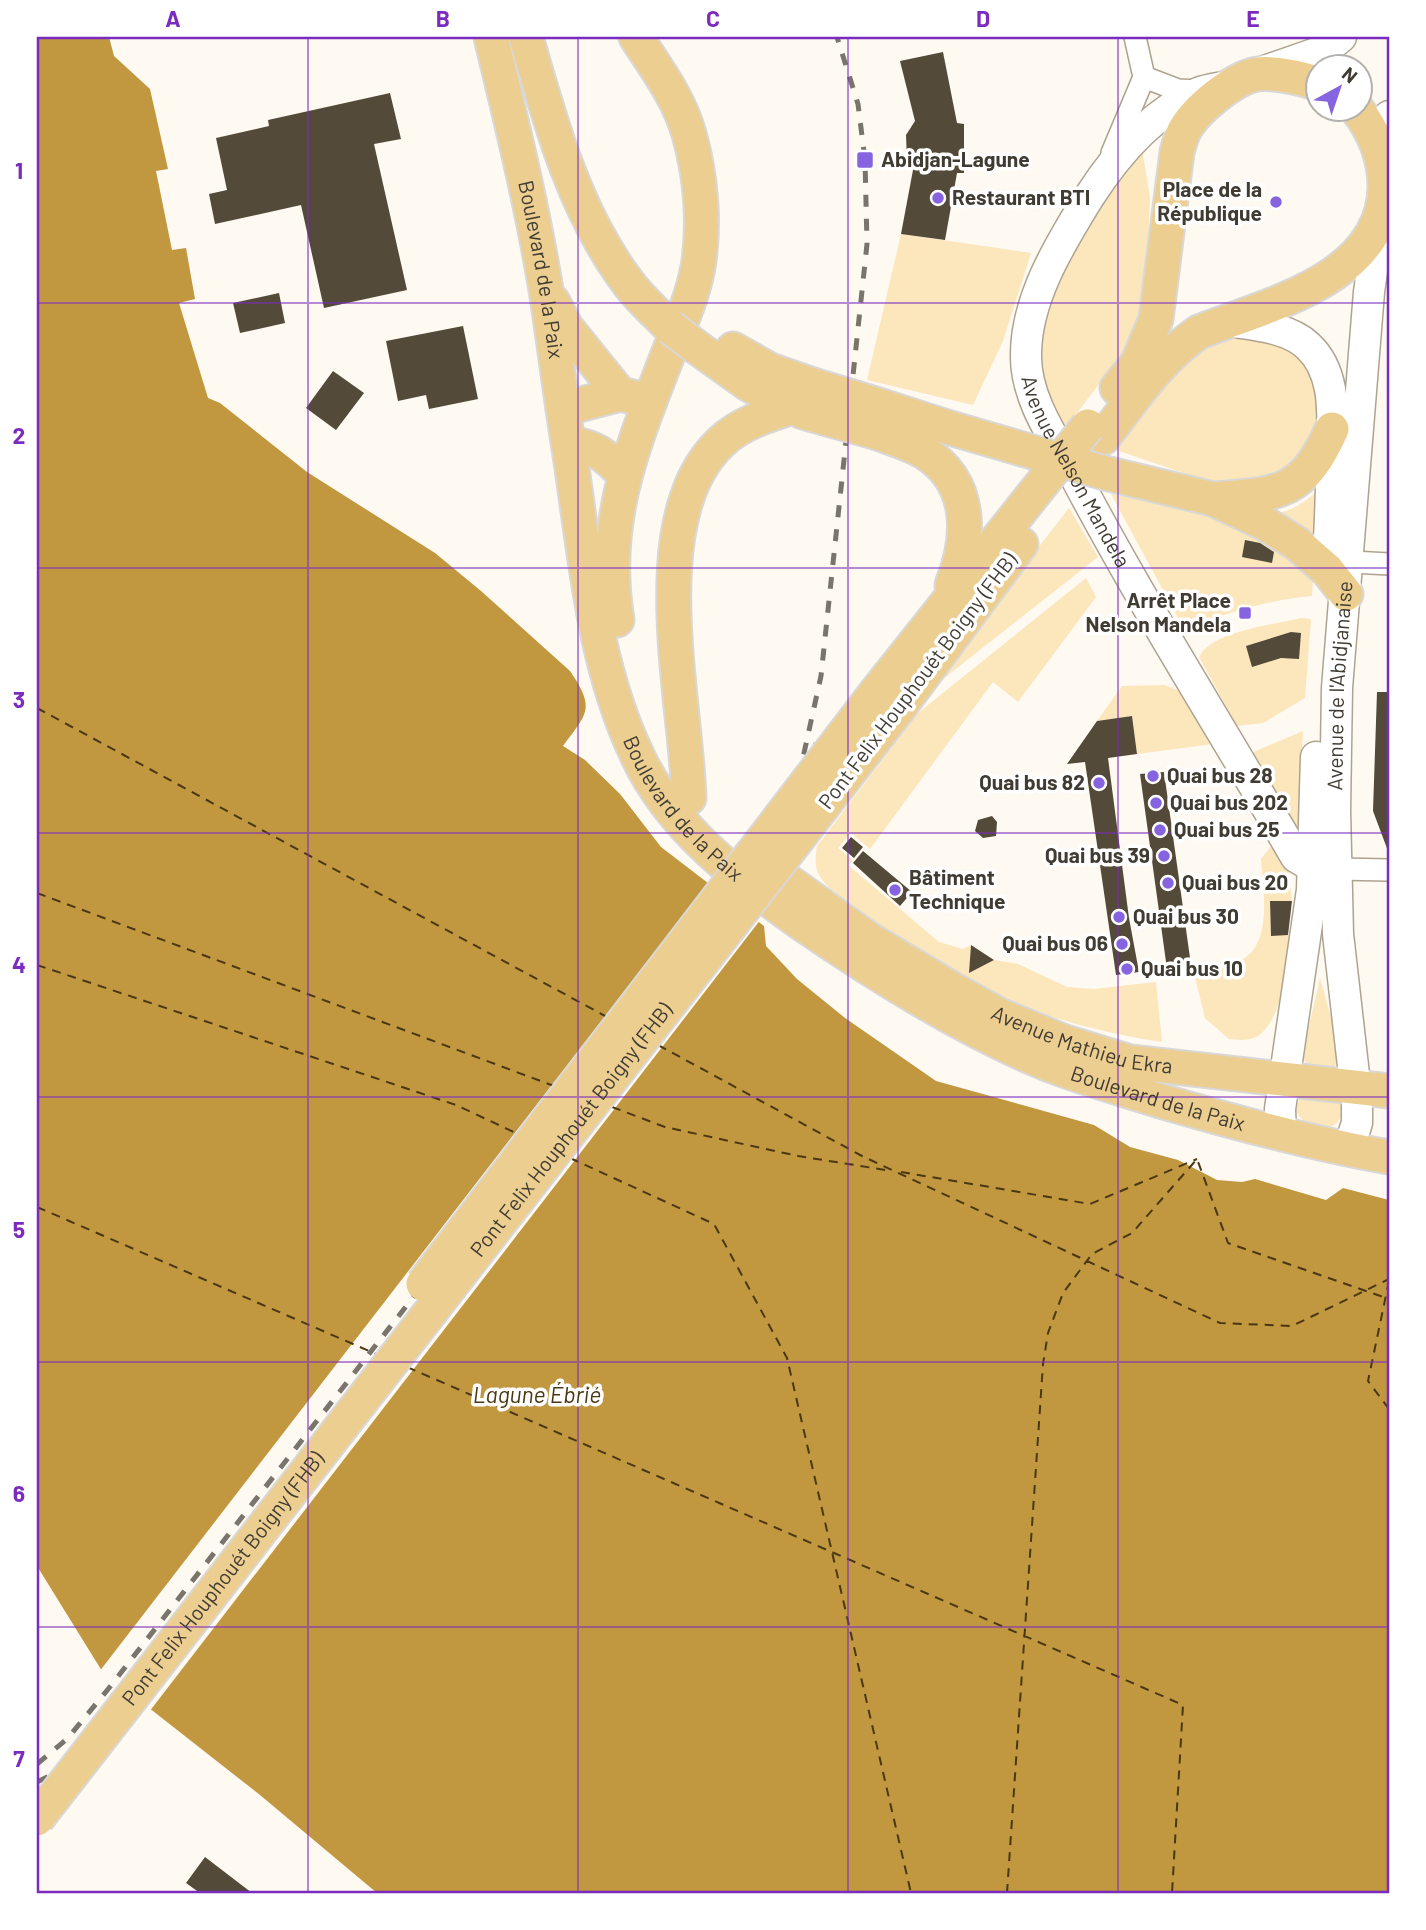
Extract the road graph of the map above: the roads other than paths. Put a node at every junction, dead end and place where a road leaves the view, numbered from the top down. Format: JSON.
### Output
{"nodes":[{"id":1,"x":491,"y":37,"type":"edge"},
{"id":2,"x":526,"y":37,"type":"edge"},
{"id":3,"x":547,"y":37,"type":"edge"},
{"id":4,"x":636,"y":37,"type":"edge"},
{"id":5,"x":1135,"y":37,"type":"edge"},
{"id":6,"x":1341,"y":37,"type":"edge"},
{"id":7,"x":1144,"y":77,"type":"junction"},
{"id":8,"x":1246,"y":79,"type":"junction"},
{"id":9,"x":1304,"y":80,"type":"edge"},
{"id":10,"x":1200,"y":91,"type":"junction"},
{"id":11,"x":1389,"y":116,"type":"edge"},
{"id":12,"x":1366,"y":122,"type":"edge"},
{"id":13,"x":1383,"y":160,"type":"junction"},
{"id":14,"x":1098,"y":182,"type":"junction"},
{"id":15,"x":1378,"y":222,"type":"junction"},
{"id":16,"x":545,"y":288,"type":"junction"},
{"id":17,"x":1227,"y":321,"type":"junction"},
{"id":18,"x":686,"y":327,"type":"junction"},
{"id":19,"x":635,"y":398,"type":"junction"},
{"id":20,"x":804,"y":402,"type":"junction"},
{"id":21,"x":562,"y":409,"type":"junction"},
{"id":22,"x":882,"y":420,"type":"junction"},
{"id":23,"x":1332,"y":429,"type":"junction"},
{"id":24,"x":1096,"y":432,"type":"junction"},
{"id":25,"x":569,"y":443,"type":"junction"},
{"id":26,"x":624,"y":474,"type":"junction"},
{"id":27,"x":1051,"y":487,"type":"junction"},
{"id":28,"x":1213,"y":499,"type":"junction"},
{"id":29,"x":1389,"y":564,"type":"edge"},
{"id":30,"x":1337,"y":572,"type":"junction"},
{"id":31,"x":943,"y":607,"type":"junction"},
{"id":32,"x":888,"y":700,"type":"junction"},
{"id":33,"x":689,"y":798,"type":"junction"},
{"id":34,"x":1324,"y":868,"type":"junction"},
{"id":35,"x":1389,"y":870,"type":"edge"},
{"id":36,"x":808,"y":896,"type":"joint"},
{"id":37,"x":1284,"y":1079,"type":"junction"},
{"id":38,"x":1376,"y":1085,"type":"edge"},
{"id":39,"x":1281,"y":1135,"type":"junction"},
{"id":40,"x":1348,"y":1150,"type":"junction"},
{"id":41,"x":1389,"y":1157,"type":"edge"},
{"id":42,"x":37,"y":1789,"type":"edge"},
{"id":43,"x":37,"y":1819,"type":"edge"}],
"edges":[{"from":1,"to":16,"type":"main road","name":"Boulevard de la Paix"},
{"from":2,"to":18,"type":"main road"},
{"from":3,"to":18,"type":"main road"},
{"from":4,"to":19,"type":"main road","name":"Boulevard de la Paix"},
{"from":5,"to":7,"type":"street"},
{"from":6,"to":8,"type":"main road","name":"Avenue Nelson Mandela"},
{"from":7,"to":10,"type":"street"},
{"from":7,"to":14,"type":"street"},
{"from":8,"to":9,"type":"main road"},
{"from":8,"to":10,"type":"main road","name":"Avenue Nelson Mandela"},
{"from":8,"to":24,"type":"main road"},
{"from":10,"to":14,"type":"main road","name":"Avenue Nelson Mandela"},
{"from":11,"to":13,"type":"main road"},
{"from":12,"to":13,"type":"main road"},
{"from":13,"to":15,"type":"main road"},
{"from":14,"to":34,"type":"main road","name":"Avenue Nelson Mandela"},
{"from":15,"to":17,"type":"main road"},
{"from":15,"to":30,"type":"main road","name":"Avenue de l'Abidjanaise"},
{"from":16,"to":19,"type":"main road"},
{"from":16,"to":21,"type":"main road","name":"Boulevard de la Paix"},
{"from":17,"to":23,"type":"main road","name":"Avenue de l'Abidjanaise"},
{"from":17,"to":24,"type":"main road"},
{"from":18,"to":20,"type":"main road"},
{"from":19,"to":21,"type":"main road"},
{"from":19,"to":26,"type":"main road","name":"Boulevard de la Paix"},
{"from":20,"to":22,"type":"main road","bridge":true},
{"from":20,"to":33,"type":"main road"},
{"from":21,"to":25,"type":"main road","name":"Boulevard de la Paix"},
{"from":22,"to":28,"type":"main road","bridge":true},
{"from":22,"to":31,"type":"main road"},
{"from":23,"to":28,"type":"main road"},
{"from":23,"to":30,"type":"main road","name":"Avenue de l'Abidjanaise"},
{"from":24,"to":27,"type":"main road","name":"Pont Felix Houphouét Boigny (FHB)","bridge":true},
{"from":25,"to":26,"type":"main road"},
{"from":25,"to":39,"type":"main road","name":"Boulevard de la Paix"},
{"from":26,"to":33,"type":"main road","name":"Boulevard de la Paix"},
{"from":27,"to":31,"type":"main road","name":"Pont Felix Houphouét Boigny (FHB)"},
{"from":27,"to":32,"type":"main road","name":"Pont Felix Houphouét Boigny (FHB)"},
{"from":28,"to":30,"type":"main road"},
{"from":29,"to":30,"type":"street"},
{"from":30,"to":34,"type":"main road","name":"Avenue de l'Abidjanaise"},
{"from":31,"to":32,"type":"main road","name":"Pont Felix Houphouét Boigny (FHB)"},
{"from":32,"to":42,"type":"main road","name":"Pont Felix Houphouét Boigny (FHB)","bridge":true},
{"from":32,"to":43,"type":"main road","name":"Pont Felix Houphouét Boigny (FHB)","bridge":true},
{"from":33,"to":36,"type":"main road","name":"Boulevard de la Paix"},
{"from":34,"to":35,"type":"street"},
{"from":34,"to":37,"type":"main road","name":"Avenue de l'Abidjanaise"},
{"from":34,"to":38,"type":"main road","name":"Avenue de l'Abidjanaise"},
{"from":36,"to":37,"type":"main road","name":"Avenue Mathieu Ekra"},
{"from":37,"to":38,"type":"main road","name":"Avenue Mathieu Ekra"},
{"from":37,"to":39,"type":"main road","name":"Avenue de l'Abidjanaise"},
{"from":38,"to":40,"type":"main road","name":"Avenue de l'Abidjanaise"},
{"from":39,"to":40,"type":"main road","name":"Boulevard de la Paix"},
{"from":40,"to":41,"type":"main road","name":"Boulevard de la Paix"}]}
